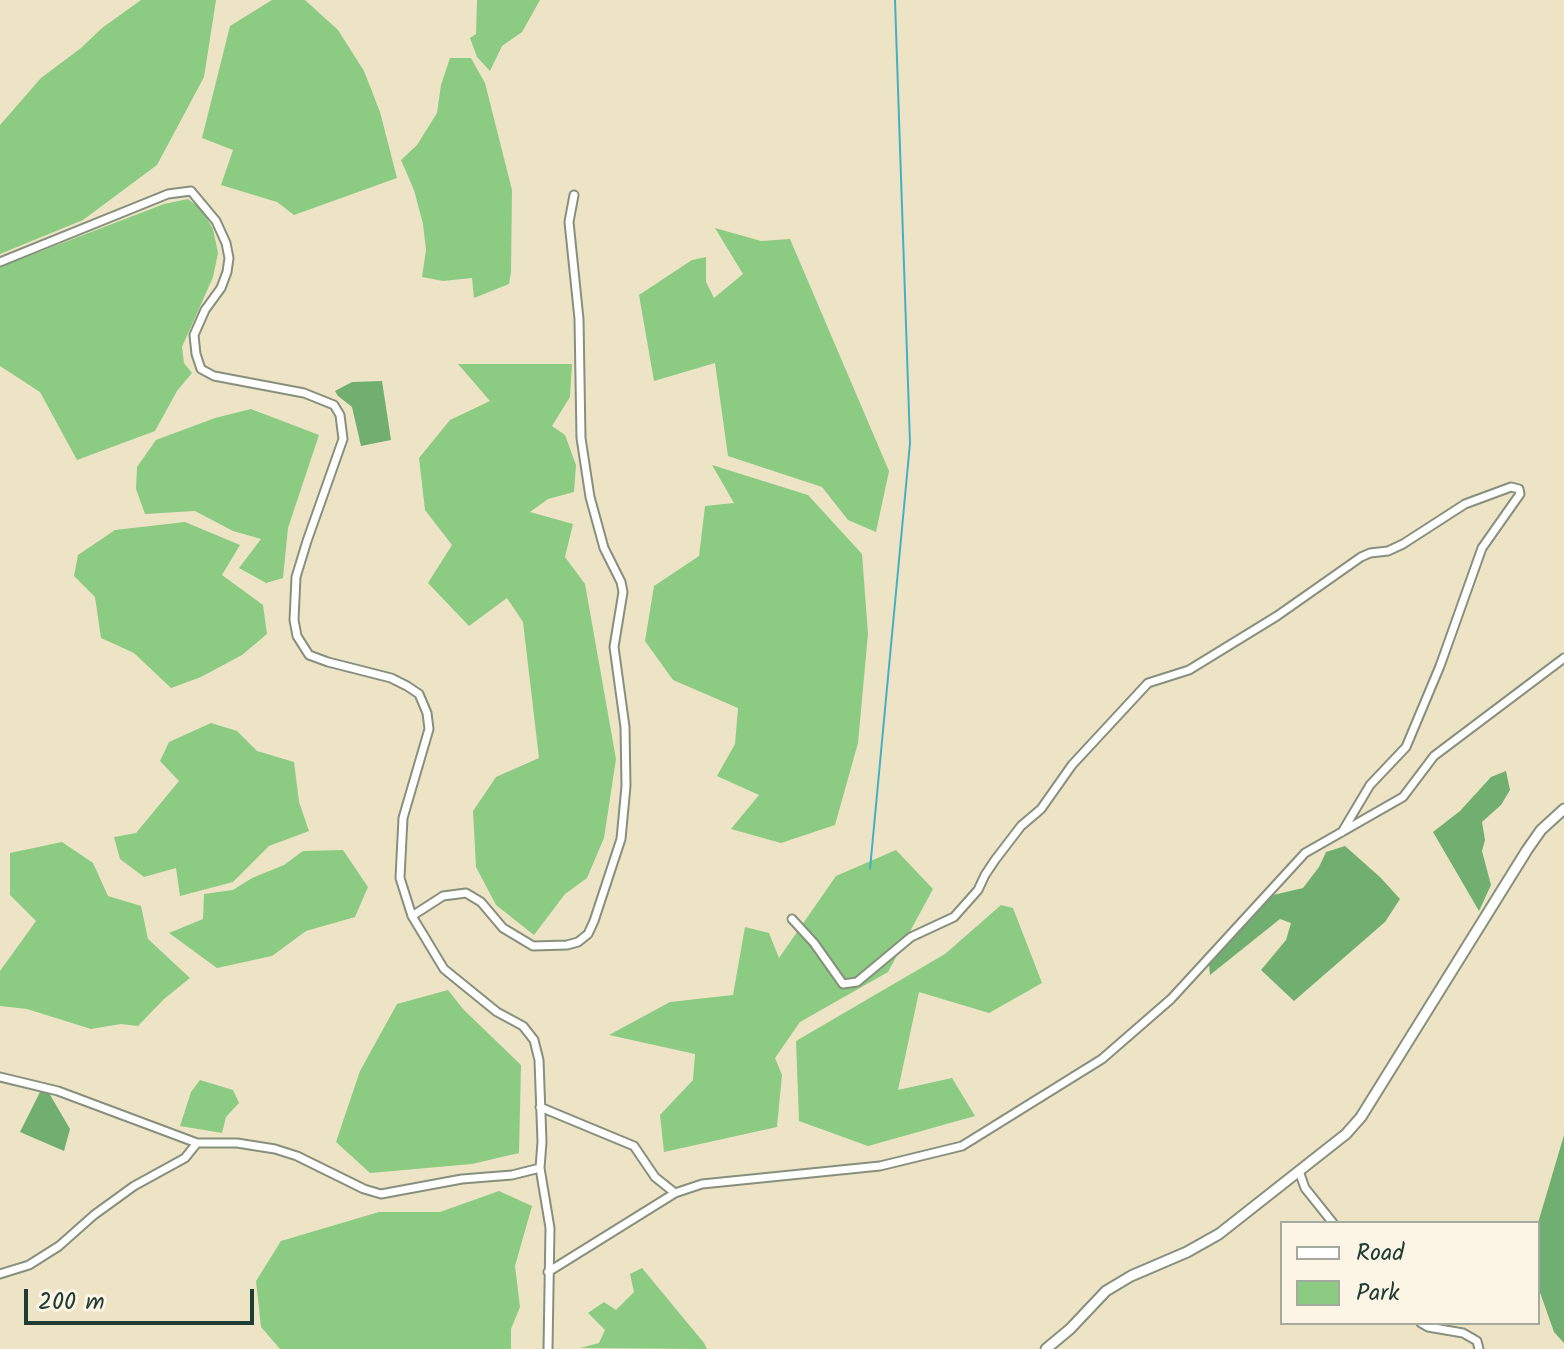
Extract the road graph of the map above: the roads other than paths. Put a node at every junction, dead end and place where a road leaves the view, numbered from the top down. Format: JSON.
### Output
{"nodes":[{"id":1,"x":574,"y":195,"type":"dead end"},
{"id":2,"x":0,"y":262,"type":"edge"},
{"id":3,"x":1564,"y":658,"type":"edge"},
{"id":4,"x":1564,"y":809,"type":"edge"},
{"id":5,"x":1342,"y":832,"type":"junction"},
{"id":6,"x":412,"y":916,"type":"junction"},
{"id":7,"x":792,"y":919,"type":"dead end"},
{"id":8,"x":0,"y":1077,"type":"edge"},
{"id":9,"x":540,"y":1107,"type":"junction"},
{"id":10,"x":197,"y":1143,"type":"junction"},
{"id":11,"x":540,"y":1168,"type":"junction"},
{"id":12,"x":1299,"y":1171,"type":"junction"},
{"id":13,"x":675,"y":1193,"type":"junction"},
{"id":14,"x":1331,"y":1221,"type":"edge"},
{"id":15,"x":548,"y":1272,"type":"junction"},
{"id":16,"x":0,"y":1274,"type":"edge"},
{"id":17,"x":1424,"y":1325,"type":"edge"},
{"id":18,"x":548,"y":1349,"type":"edge"},
{"id":19,"x":1046,"y":1349,"type":"edge"},
{"id":20,"x":1479,"y":1349,"type":"edge"}],
"edges":[{"from":1,"to":6,"type":"street"},
{"from":2,"to":6,"type":"street"},
{"from":3,"to":5,"type":"street"},
{"from":4,"to":12,"type":"street"},
{"from":5,"to":7,"type":"street"},
{"from":5,"to":13,"type":"street"},
{"from":6,"to":9,"type":"street"},
{"from":8,"to":10,"type":"street"},
{"from":9,"to":11,"type":"street"},
{"from":9,"to":13,"type":"street"},
{"from":10,"to":11,"type":"street"},
{"from":10,"to":16,"type":"street"},
{"from":11,"to":15,"type":"street"},
{"from":12,"to":14,"type":"street"},
{"from":12,"to":19,"type":"street"},
{"from":13,"to":15,"type":"street"},
{"from":15,"to":18,"type":"street"},
{"from":17,"to":20,"type":"street"}]}
